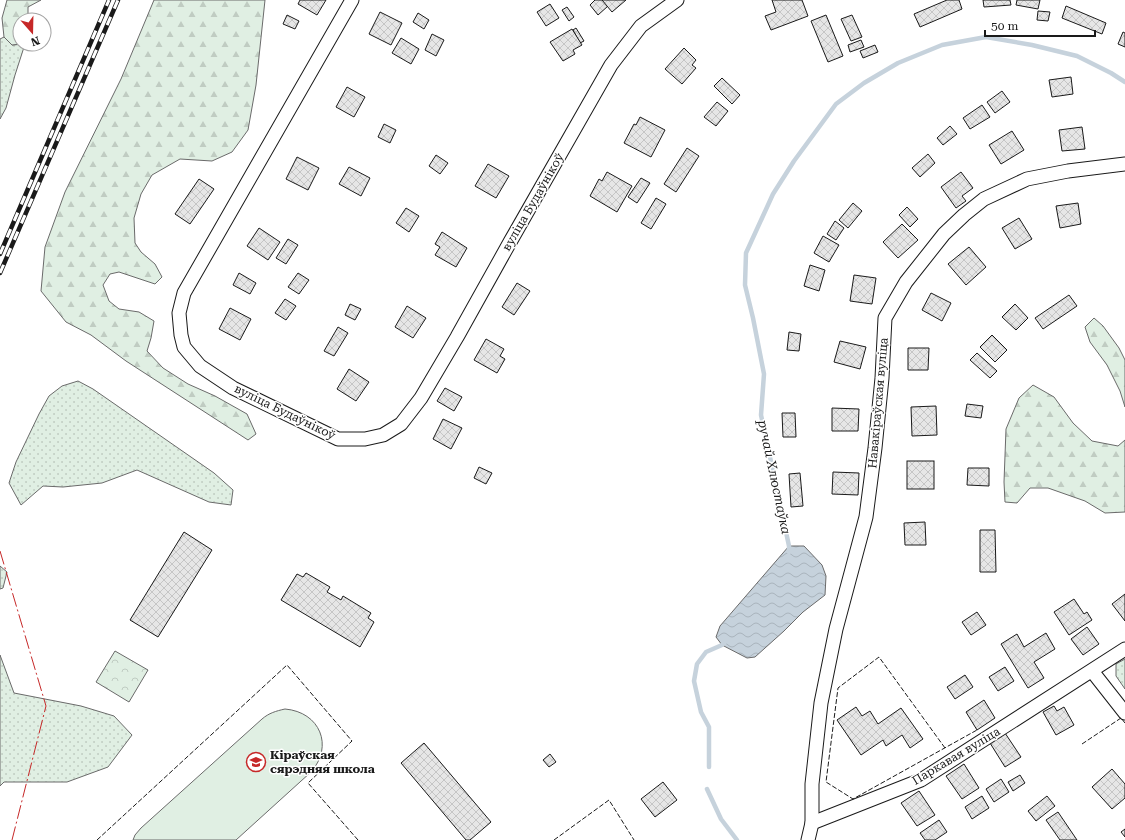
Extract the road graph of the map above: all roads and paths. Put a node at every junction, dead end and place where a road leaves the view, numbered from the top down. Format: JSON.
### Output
{"nodes":[{"id":1,"x":352,"y":0,"type":"edge"},
{"id":2,"x":677,"y":0,"type":"edge"},
{"id":3,"x":1125,"y":164,"type":"edge"},
{"id":4,"x":1125,"y":649,"type":"edge"},
{"id":5,"x":1092,"y":671,"type":"junction"},
{"id":6,"x":1125,"y":713,"type":"edge"},
{"id":7,"x":812,"y":823,"type":"junction"},
{"id":8,"x":808,"y":840,"type":"edge"}],
"edges":[{"from":1,"to":2,"type":"street","name":"вуліца Будаўнікоў"},
{"from":3,"to":7,"type":"street","name":"Навакіраўская вуліца"},
{"from":4,"to":5,"type":"street","name":"Паркавая вуліца"},
{"from":5,"to":6,"type":"street"},
{"from":5,"to":7,"type":"street","name":"Паркавая вуліца"},
{"from":7,"to":8,"type":"street","name":"Навакіраўская вуліца"}]}
